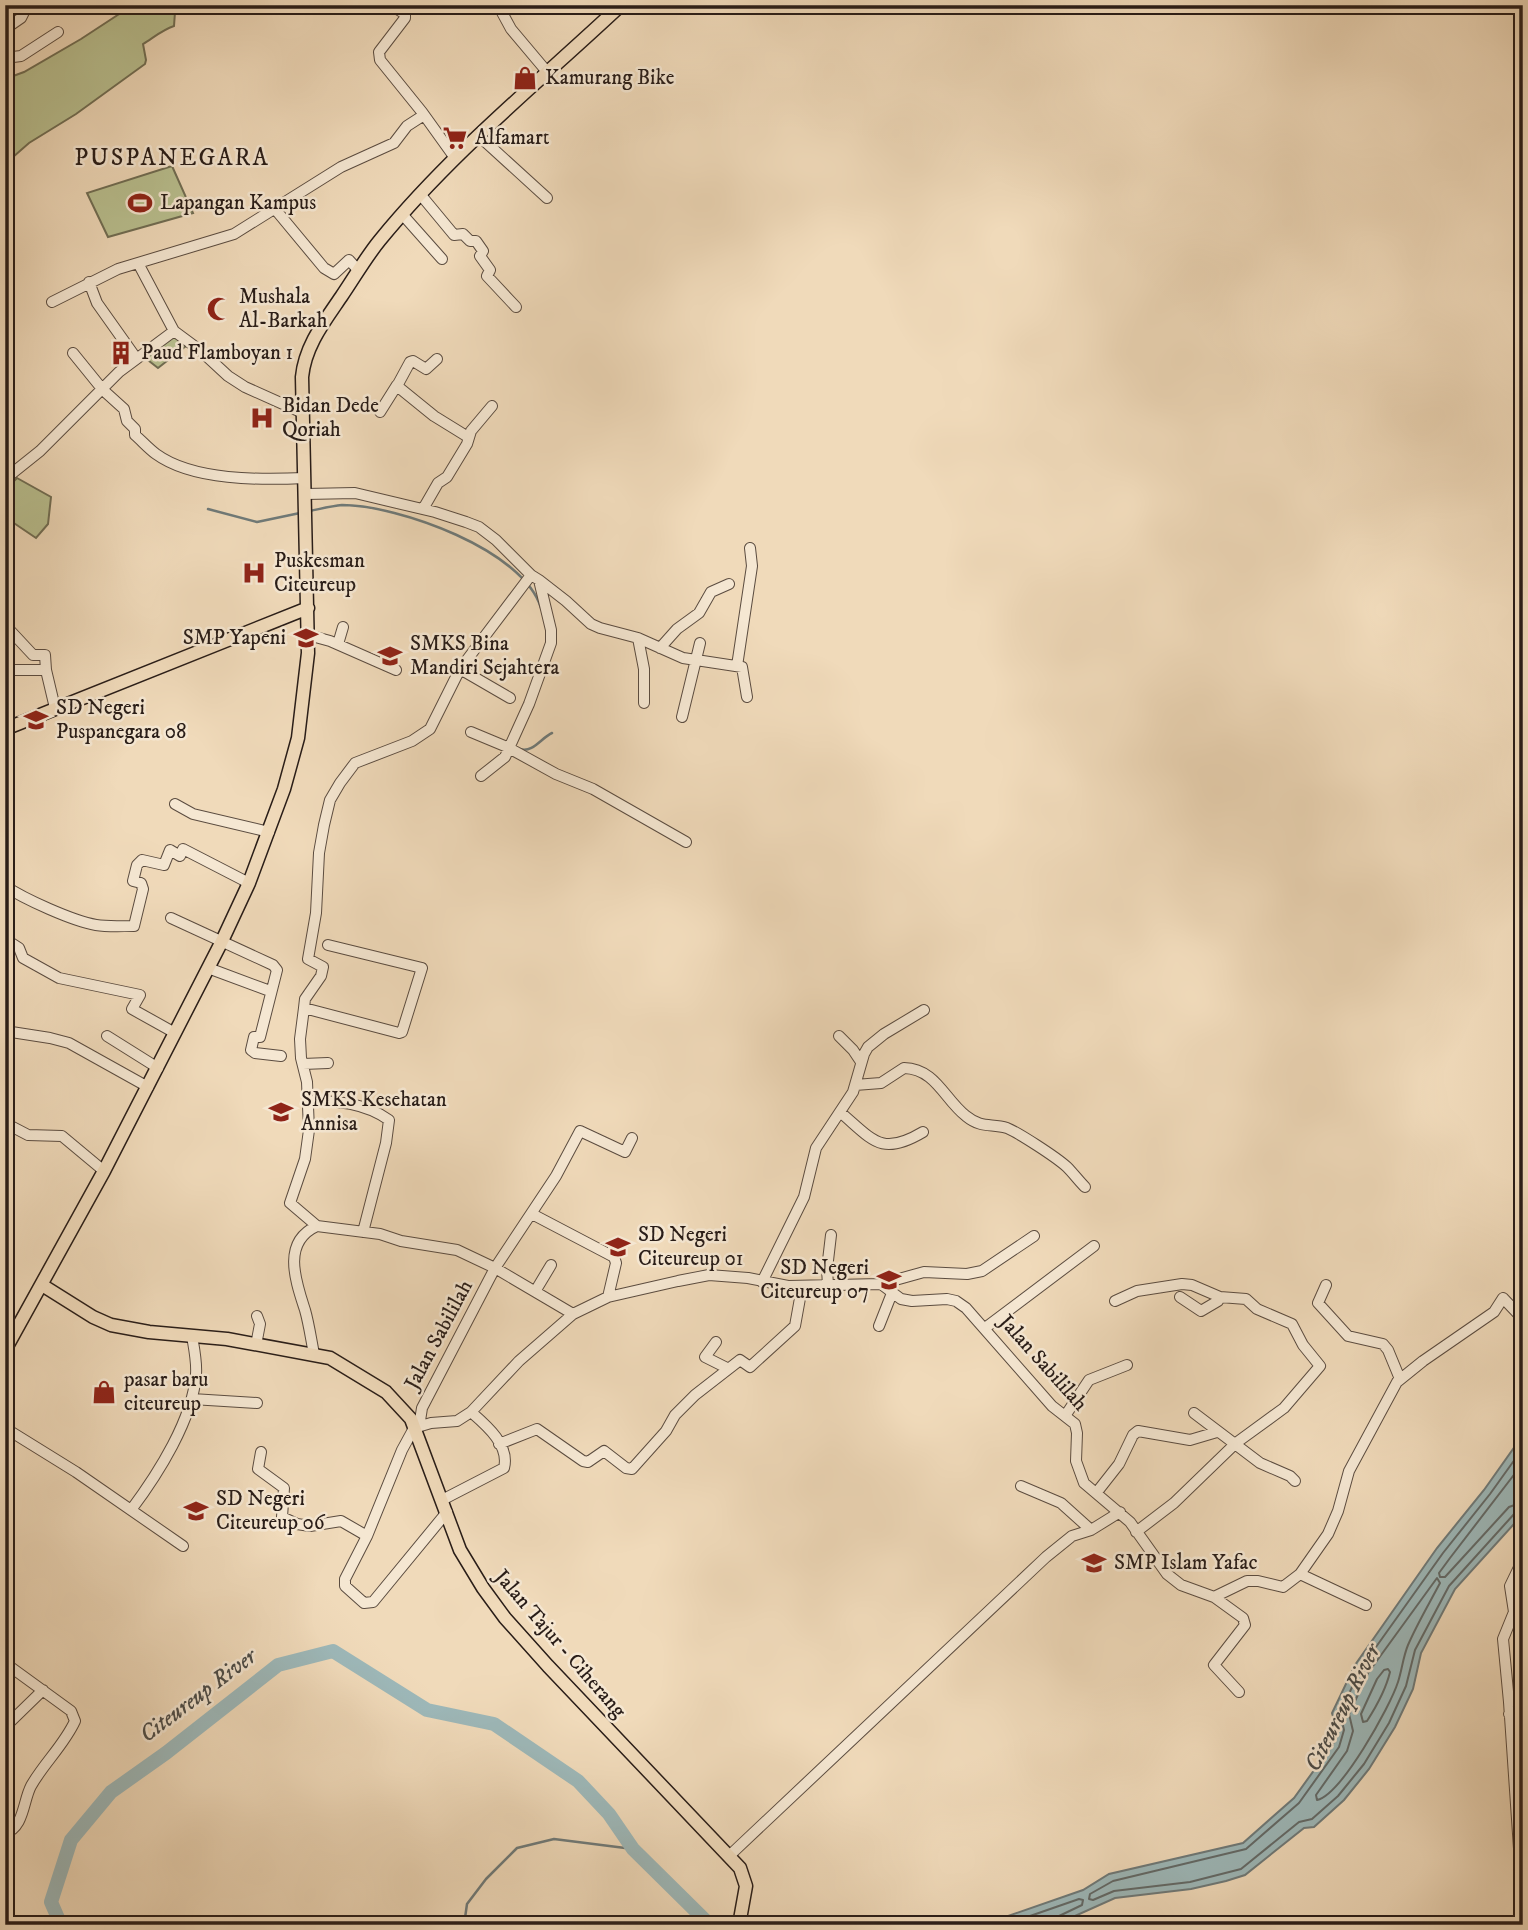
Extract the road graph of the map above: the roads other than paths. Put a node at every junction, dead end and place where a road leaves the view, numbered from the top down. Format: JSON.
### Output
{"nodes":[{"id":1,"x":24,"y":5,"type":"edge"},
{"id":2,"x":391,"y":5,"type":"edge"},
{"id":3,"x":498,"y":5,"type":"edge"},
{"id":4,"x":621,"y":5,"type":"edge"},
{"id":5,"x":5,"y":29,"type":"edge"},
{"id":6,"x":58,"y":32,"type":"dead end"},
{"id":7,"x":5,"y":58,"type":"edge"},
{"id":8,"x":548,"y":73,"type":"junction"},
{"id":9,"x":424,"y":116,"type":"junction"},
{"id":10,"x":479,"y":136,"type":"junction"},
{"id":11,"x":455,"y":158,"type":"junction"},
{"id":12,"x":420,"y":194,"type":"junction"},
{"id":13,"x":547,"y":198,"type":"dead end"},
{"id":14,"x":275,"y":209,"type":"junction"},
{"id":15,"x":402,"y":215,"type":"junction"},
{"id":16,"x":442,"y":259,"type":"dead end"},
{"id":17,"x":138,"y":263,"type":"junction"},
{"id":18,"x":358,"y":270,"type":"junction"},
{"id":19,"x":89,"y":282,"type":"junction"},
{"id":20,"x":52,"y":302,"type":"dead end"},
{"id":21,"x":516,"y":307,"type":"dead end"},
{"id":22,"x":174,"y":331,"type":"junction"},
{"id":23,"x":73,"y":353,"type":"dead end"},
{"id":24,"x":136,"y":358,"type":"junction"},
{"id":25,"x":437,"y":359,"type":"dead end"},
{"id":26,"x":397,"y":385,"type":"junction"},
{"id":27,"x":103,"y":390,"type":"junction"},
{"id":28,"x":492,"y":406,"type":"dead end"},
{"id":29,"x":303,"y":412,"type":"junction"},
{"id":30,"x":380,"y":412,"type":"dead end"},
{"id":31,"x":468,"y":437,"type":"junction"},
{"id":32,"x":305,"y":478,"type":"junction"},
{"id":33,"x":5,"y":479,"type":"edge"},
{"id":34,"x":306,"y":496,"type":"junction"},
{"id":35,"x":423,"y":509,"type":"junction"},
{"id":36,"x":750,"y":548,"type":"dead end"},
{"id":37,"x":530,"y":579,"type":"junction"},
{"id":38,"x":729,"y":584,"type":"dead end"},
{"id":39,"x":308,"y":608,"type":"junction"},
{"id":40,"x":5,"y":625,"type":"edge"},
{"id":41,"x":342,"y":627,"type":"dead end"},
{"id":42,"x":308,"y":635,"type":"junction"},
{"id":43,"x":638,"y":638,"type":"junction"},
{"id":44,"x":700,"y":643,"type":"dead end"},
{"id":45,"x":338,"y":644,"type":"junction"},
{"id":46,"x":660,"y":648,"type":"junction"},
{"id":47,"x":695,"y":660,"type":"junction"},
{"id":48,"x":737,"y":666,"type":"junction"},
{"id":49,"x":460,"y":669,"type":"junction"},
{"id":50,"x":13,"y":670,"type":"dead end"},
{"id":51,"x":46,"y":670,"type":"junction"},
{"id":52,"x":396,"y":670,"type":"dead end"},
{"id":53,"x":747,"y":697,"type":"dead end"},
{"id":54,"x":510,"y":698,"type":"dead end"},
{"id":55,"x":644,"y":703,"type":"dead end"},
{"id":56,"x":55,"y":708,"type":"junction"},
{"id":57,"x":682,"y":717,"type":"dead end"},
{"id":58,"x":5,"y":729,"type":"edge"},
{"id":59,"x":471,"y":732,"type":"dead end"},
{"id":60,"x":508,"y":747,"type":"junction"},
{"id":61,"x":481,"y":776,"type":"dead end"},
{"id":62,"x":175,"y":804,"type":"dead end"},
{"id":63,"x":269,"y":832,"type":"junction"},
{"id":64,"x":686,"y":842,"type":"dead end"},
{"id":65,"x":249,"y":883,"type":"junction"},
{"id":66,"x":5,"y":886,"type":"edge"},
{"id":67,"x":171,"y":918,"type":"dead end"},
{"id":68,"x":5,"y":939,"type":"edge"},
{"id":69,"x":222,"y":941,"type":"junction"},
{"id":70,"x":328,"y":945,"type":"dead end"},
{"id":71,"x":208,"y":968,"type":"junction"},
{"id":72,"x":270,"y":991,"type":"junction"},
{"id":73,"x":304,"y":1008,"type":"junction"},
{"id":74,"x":924,"y":1010,"type":"dead end"},
{"id":75,"x":5,"y":1031,"type":"edge"},
{"id":76,"x":176,"y":1033,"type":"junction"},
{"id":77,"x":107,"y":1036,"type":"dead end"},
{"id":78,"x":839,"y":1036,"type":"dead end"},
{"id":79,"x":281,"y":1056,"type":"dead end"},
{"id":80,"x":861,"y":1062,"type":"junction"},
{"id":81,"x":328,"y":1063,"type":"dead end"},
{"id":82,"x":303,"y":1064,"type":"junction"},
{"id":83,"x":158,"y":1068,"type":"junction"},
{"id":84,"x":855,"y":1084,"type":"junction"},
{"id":85,"x":148,"y":1087,"type":"junction"},
{"id":86,"x":308,"y":1102,"type":"junction"},
{"id":87,"x":840,"y":1112,"type":"junction"},
{"id":88,"x":5,"y":1124,"type":"edge"},
{"id":89,"x":923,"y":1132,"type":"dead end"},
{"id":90,"x":632,"y":1138,"type":"dead end"},
{"id":91,"x":104,"y":1171,"type":"junction"},
{"id":92,"x":1085,"y":1187,"type":"dead end"},
{"id":93,"x":531,"y":1214,"type":"junction"},
{"id":94,"x":317,"y":1226,"type":"junction"},
{"id":95,"x":363,"y":1232,"type":"junction"},
{"id":96,"x":831,"y":1235,"type":"dead end"},
{"id":97,"x":1034,"y":1236,"type":"dead end"},
{"id":98,"x":1094,"y":1246,"type":"dead end"},
{"id":99,"x":551,"y":1265,"type":"dead end"},
{"id":100,"x":495,"y":1268,"type":"junction"},
{"id":101,"x":762,"y":1282,"type":"junction"},
{"id":102,"x":881,"y":1284,"type":"junction"},
{"id":103,"x":42,"y":1285,"type":"junction"},
{"id":104,"x":828,"y":1285,"type":"junction"},
{"id":105,"x":1326,"y":1285,"type":"dead end"},
{"id":106,"x":802,"y":1287,"type":"junction"},
{"id":107,"x":536,"y":1290,"type":"junction"},
{"id":108,"x":892,"y":1293,"type":"junction"},
{"id":109,"x":608,"y":1297,"type":"junction"},
{"id":110,"x":1180,"y":1297,"type":"dead end"},
{"id":111,"x":1220,"y":1297,"type":"junction"},
{"id":112,"x":1115,"y":1301,"type":"dead end"},
{"id":113,"x":573,"y":1314,"type":"junction"},
{"id":114,"x":257,"y":1315,"type":"dead end"},
{"id":115,"x":1523,"y":1319,"type":"edge"},
{"id":116,"x":879,"y":1326,"type":"dead end"},
{"id":117,"x":985,"y":1328,"type":"junction"},
{"id":118,"x":191,"y":1336,"type":"junction"},
{"id":119,"x":716,"y":1342,"type":"dead end"},
{"id":120,"x":256,"y":1345,"type":"junction"},
{"id":121,"x":5,"y":1350,"type":"edge"},
{"id":122,"x":314,"y":1354,"type":"junction"},
{"id":123,"x":1128,"y":1365,"type":"dead end"},
{"id":124,"x":727,"y":1368,"type":"junction"},
{"id":125,"x":1400,"y":1379,"type":"junction"},
{"id":126,"x":192,"y":1399,"type":"junction"},
{"id":127,"x":257,"y":1403,"type":"dead end"},
{"id":128,"x":471,"y":1412,"type":"junction"},
{"id":129,"x":1194,"y":1413,"type":"dead end"},
{"id":130,"x":1065,"y":1416,"type":"junction"},
{"id":131,"x":5,"y":1428,"type":"edge"},
{"id":132,"x":416,"y":1428,"type":"junction"},
{"id":133,"x":1217,"y":1432,"type":"junction"},
{"id":134,"x":1236,"y":1443,"type":"junction"},
{"id":135,"x":499,"y":1444,"type":"junction"},
{"id":136,"x":261,"y":1452,"type":"dead end"},
{"id":137,"x":1295,"y":1481,"type":"dead end"},
{"id":138,"x":1021,"y":1486,"type":"dead end"},
{"id":139,"x":1097,"y":1492,"type":"junction"},
{"id":140,"x":444,"y":1506,"type":"junction"},
{"id":141,"x":130,"y":1509,"type":"junction"},
{"id":142,"x":1120,"y":1512,"type":"junction"},
{"id":143,"x":1091,"y":1530,"type":"junction"},
{"id":144,"x":1136,"y":1532,"type":"junction"},
{"id":145,"x":367,"y":1536,"type":"junction"},
{"id":146,"x":183,"y":1546,"type":"dead end"},
{"id":147,"x":1523,"y":1559,"type":"edge"},
{"id":148,"x":1300,"y":1574,"type":"junction"},
{"id":149,"x":1214,"y":1597,"type":"junction"},
{"id":150,"x":1366,"y":1605,"type":"dead end"},
{"id":151,"x":5,"y":1663,"type":"edge"},
{"id":152,"x":43,"y":1690,"type":"junction"},
{"id":153,"x":1239,"y":1692,"type":"dead end"},
{"id":154,"x":1523,"y":1699,"type":"edge"},
{"id":155,"x":1509,"y":1702,"type":"junction"},
{"id":156,"x":1509,"y":1714,"type":"junction"},
{"id":157,"x":1523,"y":1714,"type":"edge"},
{"id":158,"x":5,"y":1727,"type":"edge"},
{"id":159,"x":5,"y":1833,"type":"edge"},
{"id":160,"x":730,"y":1856,"type":"junction"},
{"id":161,"x":1523,"y":1871,"type":"edge"},
{"id":162,"x":741,"y":1919,"type":"edge"}],
"edges":[{"from":1,"to":5,"type":"street"},
{"from":2,"to":9,"type":"street"},
{"from":3,"to":8,"type":"street"},
{"from":4,"to":8,"type":"main road"},
{"from":6,"to":7,"type":"street"},
{"from":8,"to":10,"type":"main road"},
{"from":9,"to":11,"type":"street"},
{"from":9,"to":14,"type":"street"},
{"from":10,"to":11,"type":"main road"},
{"from":10,"to":13,"type":"street"},
{"from":11,"to":12,"type":"main road"},
{"from":12,"to":15,"type":"main road"},
{"from":12,"to":21,"type":"street"},
{"from":14,"to":17,"type":"street"},
{"from":14,"to":18,"type":"street"},
{"from":15,"to":16,"type":"street"},
{"from":15,"to":18,"type":"main road"},
{"from":17,"to":19,"type":"street"},
{"from":17,"to":22,"type":"street"},
{"from":18,"to":29,"type":"main road"},
{"from":19,"to":20,"type":"street"},
{"from":19,"to":24,"type":"street"},
{"from":22,"to":24,"type":"street"},
{"from":22,"to":29,"type":"street"},
{"from":23,"to":27,"type":"street"},
{"from":24,"to":27,"type":"street"},
{"from":25,"to":26,"type":"street"},
{"from":26,"to":30,"type":"street"},
{"from":26,"to":31,"type":"street"},
{"from":27,"to":32,"type":"street"},
{"from":27,"to":33,"type":"street"},
{"from":28,"to":31,"type":"street"},
{"from":29,"to":32,"type":"main road"},
{"from":31,"to":35,"type":"street"},
{"from":32,"to":34,"type":"main road"},
{"from":34,"to":35,"type":"street"},
{"from":34,"to":39,"type":"main road"},
{"from":35,"to":37,"type":"street"},
{"from":36,"to":48,"type":"street"},
{"from":37,"to":43,"type":"street"},
{"from":37,"to":49,"type":"street"},
{"from":37,"to":60,"type":"street"},
{"from":38,"to":46,"type":"street"},
{"from":39,"to":42,"type":"main road"},
{"from":39,"to":56,"type":"main road"},
{"from":40,"to":51,"type":"street"},
{"from":41,"to":45,"type":"street"},
{"from":42,"to":45,"type":"street"},
{"from":42,"to":63,"type":"main road"},
{"from":43,"to":46,"type":"street"},
{"from":43,"to":55,"type":"street"},
{"from":44,"to":47,"type":"street"},
{"from":45,"to":52,"type":"street"},
{"from":46,"to":47,"type":"street"},
{"from":47,"to":48,"type":"street"},
{"from":47,"to":57,"type":"street"},
{"from":48,"to":53,"type":"street"},
{"from":49,"to":54,"type":"street"},
{"from":49,"to":73,"type":"street"},
{"from":50,"to":51,"type":"street"},
{"from":51,"to":56,"type":"street"},
{"from":56,"to":58,"type":"main road"},
{"from":59,"to":60,"type":"street"},
{"from":60,"to":61,"type":"street"},
{"from":60,"to":64,"type":"street"},
{"from":62,"to":63,"type":"street"},
{"from":63,"to":65,"type":"main road"},
{"from":65,"to":66,"type":"street"},
{"from":65,"to":69,"type":"main road"},
{"from":67,"to":69,"type":"street"},
{"from":68,"to":76,"type":"street"},
{"from":69,"to":71,"type":"main road"},
{"from":69,"to":72,"type":"street"},
{"from":70,"to":73,"type":"street"},
{"from":71,"to":72,"type":"street"},
{"from":71,"to":76,"type":"main road"},
{"from":72,"to":79,"type":"street"},
{"from":73,"to":82,"type":"street"},
{"from":74,"to":80,"type":"street"},
{"from":75,"to":85,"type":"street"},
{"from":76,"to":83,"type":"main road"},
{"from":77,"to":83,"type":"street"},
{"from":78,"to":80,"type":"street"},
{"from":80,"to":84,"type":"street"},
{"from":81,"to":82,"type":"street"},
{"from":82,"to":86,"type":"street"},
{"from":83,"to":85,"type":"main road"},
{"from":84,"to":87,"type":"street"},
{"from":84,"to":92,"type":"street"},
{"from":85,"to":91,"type":"main road"},
{"from":86,"to":94,"type":"street"},
{"from":86,"to":95,"type":"street"},
{"from":87,"to":89,"type":"street"},
{"from":87,"to":101,"type":"street"},
{"from":88,"to":91,"type":"street"},
{"from":90,"to":93,"type":"street"},
{"from":91,"to":103,"type":"main road"},
{"from":93,"to":100,"type":"street"},
{"from":93,"to":109,"type":"street"},
{"from":94,"to":95,"type":"street"},
{"from":94,"to":122,"type":"street"},
{"from":95,"to":100,"type":"street"},
{"from":96,"to":104,"type":"street"},
{"from":97,"to":102,"type":"street"},
{"from":98,"to":117,"type":"street"},
{"from":99,"to":107,"type":"street"},
{"from":100,"to":107,"type":"street","name":"Jalan Sabililah"},
{"from":100,"to":132,"type":"street","name":"Jalan Sabililah"},
{"from":101,"to":106,"type":"street","name":"Jalan Sabililah"},
{"from":101,"to":109,"type":"street","name":"Jalan Sabililah"},
{"from":102,"to":104,"type":"street","name":"Jalan Sabililah"},
{"from":102,"to":108,"type":"street","name":"Jalan Sabililah"},
{"from":103,"to":118,"type":"main road","name":"Jalan Tajur - Ciherang"},
{"from":103,"to":121,"type":"main road"},
{"from":104,"to":106,"type":"street","name":"Jalan Sabililah"},
{"from":105,"to":125,"type":"street"},
{"from":106,"to":124,"type":"street"},
{"from":107,"to":113,"type":"street","name":"Jalan Sabililah"},
{"from":108,"to":116,"type":"street"},
{"from":108,"to":117,"type":"street","name":"Jalan Sabililah"},
{"from":109,"to":113,"type":"street","name":"Jalan Sabililah"},
{"from":110,"to":111,"type":"street"},
{"from":111,"to":112,"type":"street"},
{"from":111,"to":134,"type":"street"},
{"from":113,"to":128,"type":"street","name":"Jalan Sabililah"},
{"from":114,"to":120,"type":"street"},
{"from":115,"to":125,"type":"street"},
{"from":117,"to":130,"type":"street","name":"Jalan Sabililah"},
{"from":118,"to":120,"type":"main road","name":"Jalan Tajur - Ciherang"},
{"from":118,"to":126,"type":"street"},
{"from":118,"to":141,"type":"street"},
{"from":119,"to":124,"type":"street"},
{"from":120,"to":122,"type":"main road","name":"Jalan Tajur - Ciherang"},
{"from":122,"to":132,"type":"main road","name":"Jalan Tajur - Ciherang"},
{"from":123,"to":130,"type":"street"},
{"from":124,"to":135,"type":"street"},
{"from":125,"to":148,"type":"street"},
{"from":126,"to":127,"type":"street"},
{"from":126,"to":141,"type":"street"},
{"from":128,"to":132,"type":"street","name":"Jalan Sabililah"},
{"from":128,"to":135,"type":"street"},
{"from":129,"to":133,"type":"street"},
{"from":130,"to":139,"type":"street","name":"Jalan Sabililah"},
{"from":131,"to":141,"type":"street"},
{"from":132,"to":140,"type":"main road","name":"Jalan Tajur - Ciherang"},
{"from":132,"to":145,"type":"street"},
{"from":133,"to":134,"type":"street"},
{"from":133,"to":139,"type":"street"},
{"from":134,"to":137,"type":"street"},
{"from":134,"to":144,"type":"street"},
{"from":135,"to":140,"type":"street"},
{"from":136,"to":145,"type":"street"},
{"from":138,"to":143,"type":"street"},
{"from":139,"to":142,"type":"street","name":"Jalan Sabililah"},
{"from":140,"to":145,"type":"street"},
{"from":140,"to":160,"type":"main road","name":"Jalan Tajur - Ciherang"},
{"from":141,"to":146,"type":"street"},
{"from":142,"to":143,"type":"street"},
{"from":142,"to":144,"type":"street","name":"Jalan Sabililah"},
{"from":143,"to":160,"type":"street"},
{"from":144,"to":149,"type":"street","name":"Jalan Sabililah"},
{"from":147,"to":155,"type":"street"},
{"from":148,"to":149,"type":"street"},
{"from":148,"to":150,"type":"street"},
{"from":149,"to":153,"type":"street","name":"Jalan Sabililah"},
{"from":151,"to":152,"type":"street"},
{"from":152,"to":158,"type":"street"},
{"from":152,"to":159,"type":"street"},
{"from":154,"to":155,"type":"street"},
{"from":155,"to":156,"type":"street"},
{"from":156,"to":157,"type":"street"},
{"from":156,"to":161,"type":"street"},
{"from":160,"to":162,"type":"main road","name":"Jalan Tajur - Ciherang"}]}
